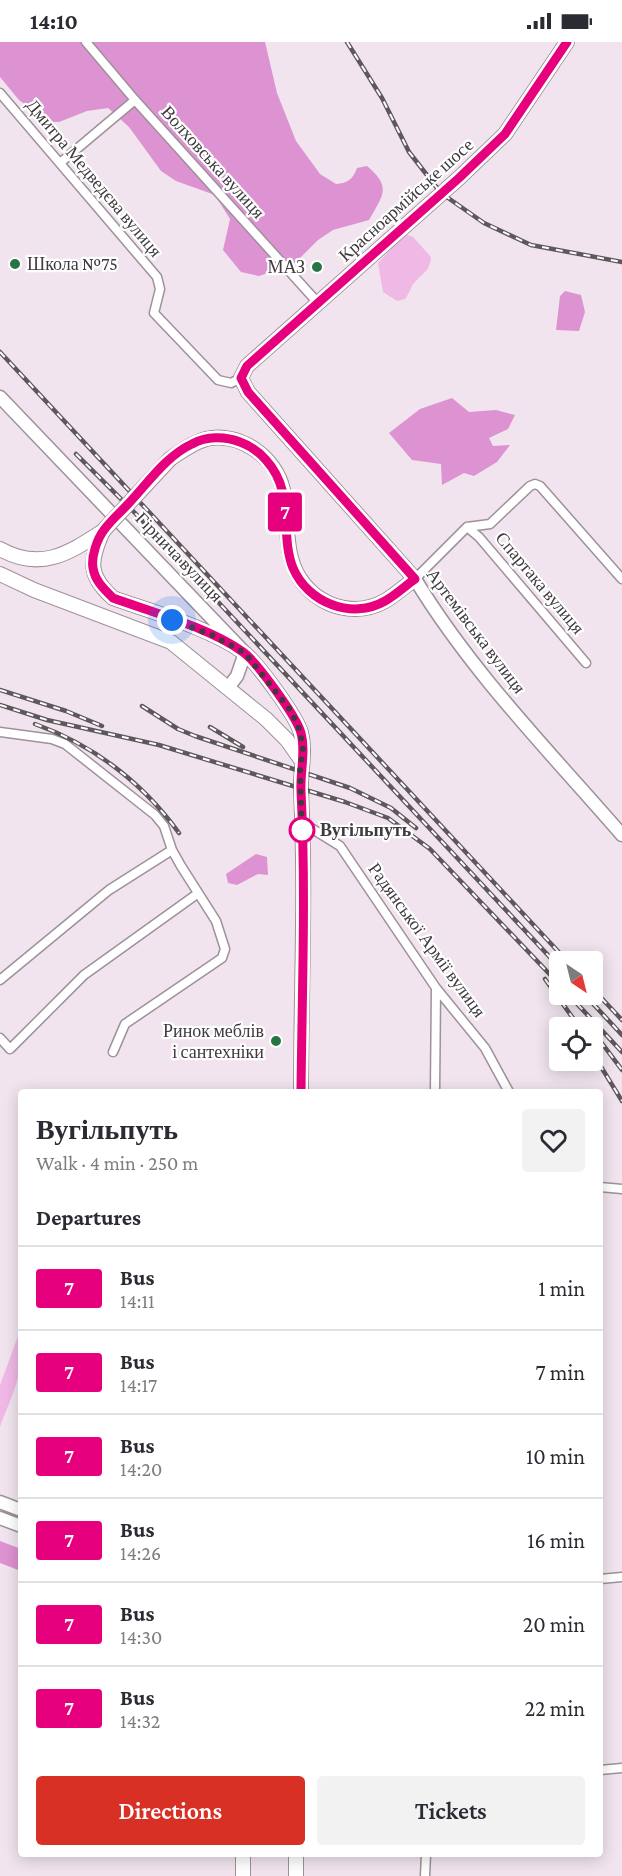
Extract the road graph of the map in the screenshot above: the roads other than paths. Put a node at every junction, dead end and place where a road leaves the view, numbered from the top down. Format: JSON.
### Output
{"nodes":[{"id":1,"x":86,"y":42,"type":"edge"},
{"id":2,"x":567,"y":42,"type":"edge"},
{"id":3,"x":0,"y":93,"type":"edge"},
{"id":4,"x":135,"y":100,"type":"junction"},
{"id":5,"x":60,"y":163,"type":"junction"},
{"id":6,"x":318,"y":303,"type":"junction"},
{"id":7,"x":244,"y":372,"type":"junction"},
{"id":8,"x":0,"y":397,"type":"edge"},
{"id":9,"x":467,"y":527,"type":"junction"},
{"id":10,"x":103,"y":531,"type":"junction"},
{"id":11,"x":0,"y":549,"type":"edge"},
{"id":12,"x":0,"y":574,"type":"edge"},
{"id":13,"x":415,"y":579,"type":"junction"},
{"id":14,"x":622,"y":579,"type":"edge"},
{"id":15,"x":245,"y":653,"type":"junction"},
{"id":16,"x":586,"y":663,"type":"dead end"},
{"id":17,"x":228,"y":688,"type":"junction"},
{"id":18,"x":0,"y":732,"type":"edge"},
{"id":19,"x":301,"y":760,"type":"junction"},
{"id":20,"x":303,"y":823,"type":"junction"},
{"id":21,"x":622,"y":835,"type":"edge"},
{"id":22,"x":172,"y":850,"type":"junction"},
{"id":23,"x":197,"y":894,"type":"junction"},
{"id":24,"x":0,"y":980,"type":"edge"},
{"id":25,"x":436,"y":987,"type":"junction"},
{"id":26,"x":0,"y":1038,"type":"edge"},
{"id":27,"x":113,"y":1053,"type":"dead end"},
{"id":28,"x":301,"y":1089,"type":"edge"},
{"id":29,"x":435,"y":1089,"type":"edge"},
{"id":30,"x":507,"y":1089,"type":"edge"},
{"id":31,"x":603,"y":1187,"type":"edge"},
{"id":32,"x":622,"y":1189,"type":"edge"},
{"id":33,"x":0,"y":1503,"type":"edge"},
{"id":34,"x":18,"y":1509,"type":"edge"},
{"id":35,"x":0,"y":1518,"type":"edge"},
{"id":36,"x":18,"y":1525,"type":"edge"},
{"id":37,"x":622,"y":1577,"type":"edge"},
{"id":38,"x":603,"y":1579,"type":"edge"},
{"id":39,"x":622,"y":1768,"type":"edge"},
{"id":40,"x":603,"y":1770,"type":"edge"},
{"id":41,"x":243,"y":1857,"type":"edge"},
{"id":42,"x":296,"y":1857,"type":"edge"},
{"id":43,"x":426,"y":1857,"type":"edge"},
{"id":44,"x":243,"y":1876,"type":"edge"},
{"id":45,"x":296,"y":1876,"type":"edge"},
{"id":46,"x":425,"y":1876,"type":"edge"}],
"edges":[{"from":1,"to":4,"type":"street","name":"Волховська вулиця"},
{"from":2,"to":6,"type":"main road","name":"Красноармійське шосе"},
{"from":3,"to":5,"type":"street","name":"Дмитра Медведєва вулиця"},
{"from":4,"to":5,"type":"street"},
{"from":4,"to":6,"type":"street","name":"Волховська вулиця"},
{"from":5,"to":7,"type":"street","name":"Дмитра Медведєва вулиця"},
{"from":6,"to":7,"type":"main road","name":"Красноармійське шосе"},
{"from":7,"to":13,"type":"main road","name":"Артемівська вулиця"},
{"from":8,"to":15,"type":"main road","name":"Гірнича вулиця"},
{"from":9,"to":13,"type":"street","name":"Спартака вулиця"},
{"from":9,"to":14,"type":"street","name":"Спартака вулиця"},
{"from":9,"to":16,"type":"street","name":"Спартака вулиця"},
{"from":10,"to":11,"type":"main road"},
{"from":10,"to":13,"type":"main road","bridge":true},
{"from":10,"to":15,"type":"main road"},
{"from":12,"to":17,"type":"main road"},
{"from":13,"to":21,"type":"main road","name":"Артемівська вулиця"},
{"from":15,"to":17,"type":"main road"},
{"from":15,"to":19,"type":"main road","name":"Гірнича вулиця"},
{"from":17,"to":19,"type":"main road"},
{"from":18,"to":22,"type":"street"},
{"from":19,"to":20,"type":"main road","name":"Гірнича вулиця"},
{"from":20,"to":25,"type":"street","name":"Радянської Армії вулиця"},
{"from":20,"to":28,"type":"main road","name":"Гірнича вулиця"},
{"from":22,"to":23,"type":"street"},
{"from":22,"to":24,"type":"street"},
{"from":23,"to":26,"type":"street"},
{"from":23,"to":27,"type":"street"},
{"from":25,"to":29,"type":"street"},
{"from":25,"to":30,"type":"street","name":"Радянської Армії вулиця"},
{"from":31,"to":32,"type":"street"},
{"from":33,"to":34,"type":"main road"},
{"from":35,"to":36,"type":"main road"},
{"from":37,"to":38,"type":"street"},
{"from":39,"to":40,"type":"street"},
{"from":41,"to":44,"type":"main road"},
{"from":42,"to":45,"type":"main road"},
{"from":43,"to":46,"type":"street"}]}
